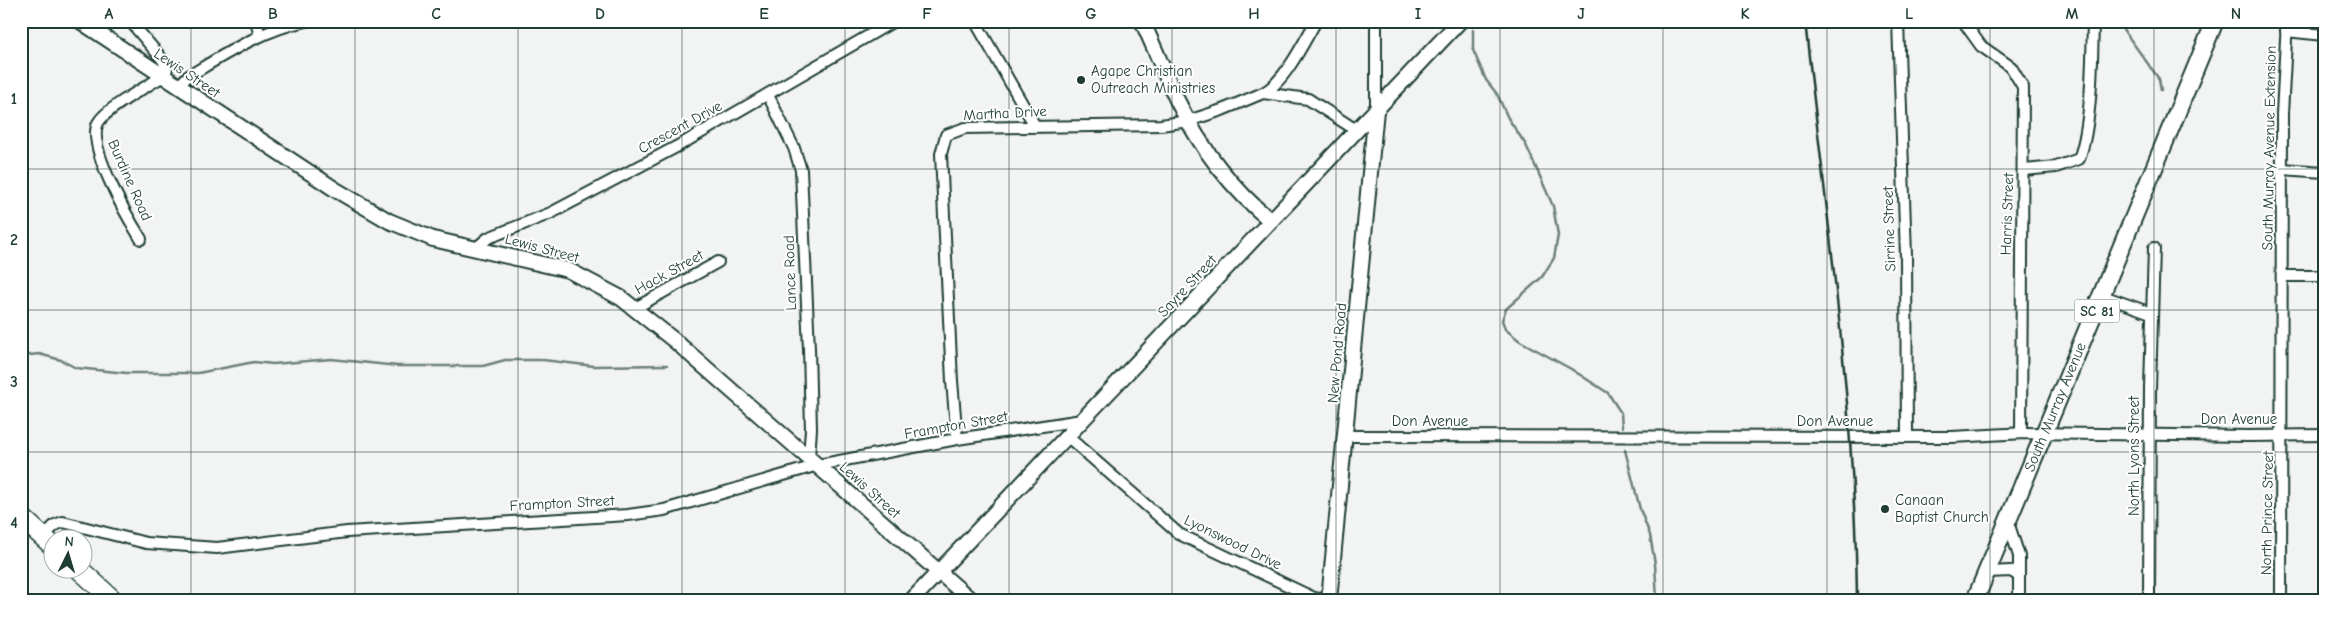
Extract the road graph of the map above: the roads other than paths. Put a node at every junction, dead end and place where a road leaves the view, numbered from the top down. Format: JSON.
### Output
{"nodes":[{"id":1,"x":80,"y":21,"type":"edge"},
{"id":2,"x":130,"y":21,"type":"edge"},
{"id":3,"x":256,"y":21,"type":"edge"},
{"id":4,"x":306,"y":21,"type":"edge"},
{"id":5,"x":894,"y":21,"type":"edge"},
{"id":6,"x":975,"y":21,"type":"edge"},
{"id":7,"x":1142,"y":21,"type":"edge"},
{"id":8,"x":1316,"y":21,"type":"edge"},
{"id":9,"x":1376,"y":21,"type":"edge"},
{"id":10,"x":1460,"y":21,"type":"edge"},
{"id":11,"x":1898,"y":21,"type":"edge"},
{"id":12,"x":1963,"y":21,"type":"edge"},
{"id":13,"x":2093,"y":21,"type":"edge"},
{"id":14,"x":2216,"y":21,"type":"edge"},
{"id":15,"x":2287,"y":26,"type":"edge"},
{"id":16,"x":2324,"y":35,"type":"edge"},
{"id":17,"x":260,"y":36,"type":"junction"},
{"id":18,"x":163,"y":76,"type":"junction"},
{"id":19,"x":179,"y":86,"type":"junction"},
{"id":20,"x":1263,"y":93,"type":"junction"},
{"id":21,"x":768,"y":95,"type":"junction"},
{"id":22,"x":1376,"y":110,"type":"junction"},
{"id":23,"x":1188,"y":121,"type":"junction"},
{"id":24,"x":1035,"y":126,"type":"junction"},
{"id":25,"x":1356,"y":130,"type":"junction"},
{"id":26,"x":2282,"y":169,"type":"junction"},
{"id":27,"x":2024,"y":170,"type":"junction"},
{"id":28,"x":2324,"y":172,"type":"edge"},
{"id":29,"x":1271,"y":221,"type":"junction"},
{"id":30,"x":141,"y":239,"type":"dead end"},
{"id":31,"x":476,"y":248,"type":"junction"},
{"id":32,"x":2154,"y":248,"type":"dead end"},
{"id":33,"x":718,"y":262,"type":"dead end"},
{"id":34,"x":2283,"y":276,"type":"junction"},
{"id":35,"x":2324,"y":276,"type":"edge"},
{"id":36,"x":2103,"y":296,"type":"junction"},
{"id":37,"x":635,"y":308,"type":"junction"},
{"id":38,"x":2152,"y":313,"type":"junction"},
{"id":39,"x":1082,"y":420,"type":"junction"},
{"id":40,"x":2020,"y":433,"type":"junction"},
{"id":41,"x":2045,"y":433,"type":"junction"},
{"id":42,"x":2150,"y":434,"type":"junction"},
{"id":43,"x":2283,"y":435,"type":"junction"},
{"id":44,"x":2324,"y":435,"type":"edge"},
{"id":45,"x":1068,"y":436,"type":"junction"},
{"id":46,"x":1345,"y":436,"type":"junction"},
{"id":47,"x":1907,"y":436,"type":"junction"},
{"id":48,"x":957,"y":439,"type":"junction"},
{"id":49,"x":814,"y":462,"type":"junction"},
{"id":50,"x":21,"y":517,"type":"edge"},
{"id":51,"x":2008,"y":522,"type":"junction"},
{"id":52,"x":54,"y":528,"type":"edge"},
{"id":53,"x":89,"y":528,"type":"edge"},
{"id":54,"x":92,"y":529,"type":"edge"},
{"id":55,"x":42,"y":536,"type":"edge"},
{"id":56,"x":938,"y":572,"type":"junction"},
{"id":57,"x":1988,"y":572,"type":"junction"},
{"id":58,"x":2019,"y":576,"type":"junction"},
{"id":59,"x":89,"y":578,"type":"edge"},
{"id":60,"x":113,"y":600,"type":"edge"},
{"id":61,"x":912,"y":600,"type":"edge"},
{"id":62,"x":971,"y":600,"type":"edge"},
{"id":63,"x":1328,"y":600,"type":"edge"},
{"id":64,"x":1975,"y":600,"type":"edge"},
{"id":65,"x":2019,"y":600,"type":"edge"},
{"id":66,"x":2149,"y":600,"type":"edge"},
{"id":67,"x":2281,"y":600,"type":"edge"}],
"edges":[{"from":1,"to":18,"type":"street","name":"Lewis Street"},
{"from":2,"to":18,"type":"street"},
{"from":3,"to":17,"type":"street"},
{"from":4,"to":17,"type":"street"},
{"from":5,"to":21,"type":"street","name":"Crescent Drive"},
{"from":6,"to":24,"type":"street"},
{"from":7,"to":23,"type":"street"},
{"from":8,"to":20,"type":"street"},
{"from":9,"to":22,"type":"street"},
{"from":10,"to":22,"type":"street","name":"Sayre Street"},
{"from":11,"to":47,"type":"street","name":"Sirrine Street"},
{"from":12,"to":27,"type":"street","name":"Harris Street"},
{"from":13,"to":27,"type":"street"},
{"from":14,"to":36,"type":"main road","name":"South Murray Avenue","number":"SC 81"},
{"from":15,"to":16,"type":"street"},
{"from":15,"to":26,"type":"street","name":"South Murray Avenue Extension"},
{"from":17,"to":19,"type":"street"},
{"from":18,"to":19,"type":"street","name":"Lewis Street"},
{"from":18,"to":30,"type":"street","name":"Burdine Road"},
{"from":19,"to":31,"type":"street","name":"Lewis Street"},
{"from":20,"to":23,"type":"street","name":"Martha Drive"},
{"from":20,"to":25,"type":"street"},
{"from":21,"to":31,"type":"street","name":"Crescent Drive"},
{"from":21,"to":49,"type":"street","name":"Lance Road"},
{"from":22,"to":25,"type":"street","name":"Sayre Street"},
{"from":22,"to":46,"type":"street","name":"New Pond Road"},
{"from":23,"to":24,"type":"street","name":"Martha Drive"},
{"from":23,"to":29,"type":"street"},
{"from":24,"to":48,"type":"street","name":"Martha Drive"},
{"from":25,"to":29,"type":"street","name":"Sayre Street"},
{"from":26,"to":28,"type":"street"},
{"from":26,"to":34,"type":"street","name":"South Murray Avenue Extension"},
{"from":27,"to":40,"type":"street","name":"Harris Street"},
{"from":29,"to":39,"type":"street","name":"Sayre Street"},
{"from":31,"to":37,"type":"street","name":"Lewis Street"},
{"from":32,"to":38,"type":"street","name":"North Lyons Street"},
{"from":33,"to":37,"type":"street","name":"Hack Street"},
{"from":34,"to":35,"type":"street"},
{"from":34,"to":43,"type":"street","name":"North Prince Street"},
{"from":36,"to":38,"type":"street"},
{"from":36,"to":41,"type":"main road","name":"South Murray Avenue","number":"SC 81"},
{"from":37,"to":49,"type":"street","name":"Lewis Street"},
{"from":38,"to":42,"type":"street","name":"North Lyons Street"},
{"from":39,"to":45,"type":"street","name":"Sayre Street"},
{"from":39,"to":48,"type":"street","name":"Frampton Street"},
{"from":40,"to":41,"type":"street","name":"Don Avenue"},
{"from":40,"to":47,"type":"street","name":"Don Avenue"},
{"from":41,"to":42,"type":"street","name":"Don Avenue"},
{"from":41,"to":51,"type":"main road","name":"South Murray Avenue","number":"SC 81"},
{"from":42,"to":43,"type":"street","name":"Don Avenue"},
{"from":42,"to":66,"type":"street","name":"North Lyons Street"},
{"from":43,"to":44,"type":"street","name":"Don Avenue"},
{"from":43,"to":67,"type":"street","name":"North Prince Street"},
{"from":45,"to":56,"type":"street","name":"Sayre Street"},
{"from":45,"to":63,"type":"street","name":"Lyonswood Drive"},
{"from":46,"to":47,"type":"street","name":"Don Avenue"},
{"from":46,"to":63,"type":"street","name":"New Pond Road"},
{"from":48,"to":49,"type":"street","name":"Frampton Street"},
{"from":49,"to":54,"type":"street","name":"Frampton Street"},
{"from":49,"to":56,"type":"street","name":"Lewis Street"},
{"from":50,"to":55,"type":"highway"},
{"from":51,"to":57,"type":"main road","name":"South Murray Avenue","number":"SC 81"},
{"from":51,"to":58,"type":"street"},
{"from":52,"to":53,"type":"street","name":"Frampton Street"},
{"from":56,"to":61,"type":"street","name":"Sayre Street"},
{"from":56,"to":62,"type":"street","name":"Lewis Street"},
{"from":57,"to":58,"type":"street"},
{"from":57,"to":64,"type":"main road","name":"South Murray Avenue","number":"SC 81"},
{"from":58,"to":65,"type":"street"},
{"from":59,"to":60,"type":"highway"}]}
